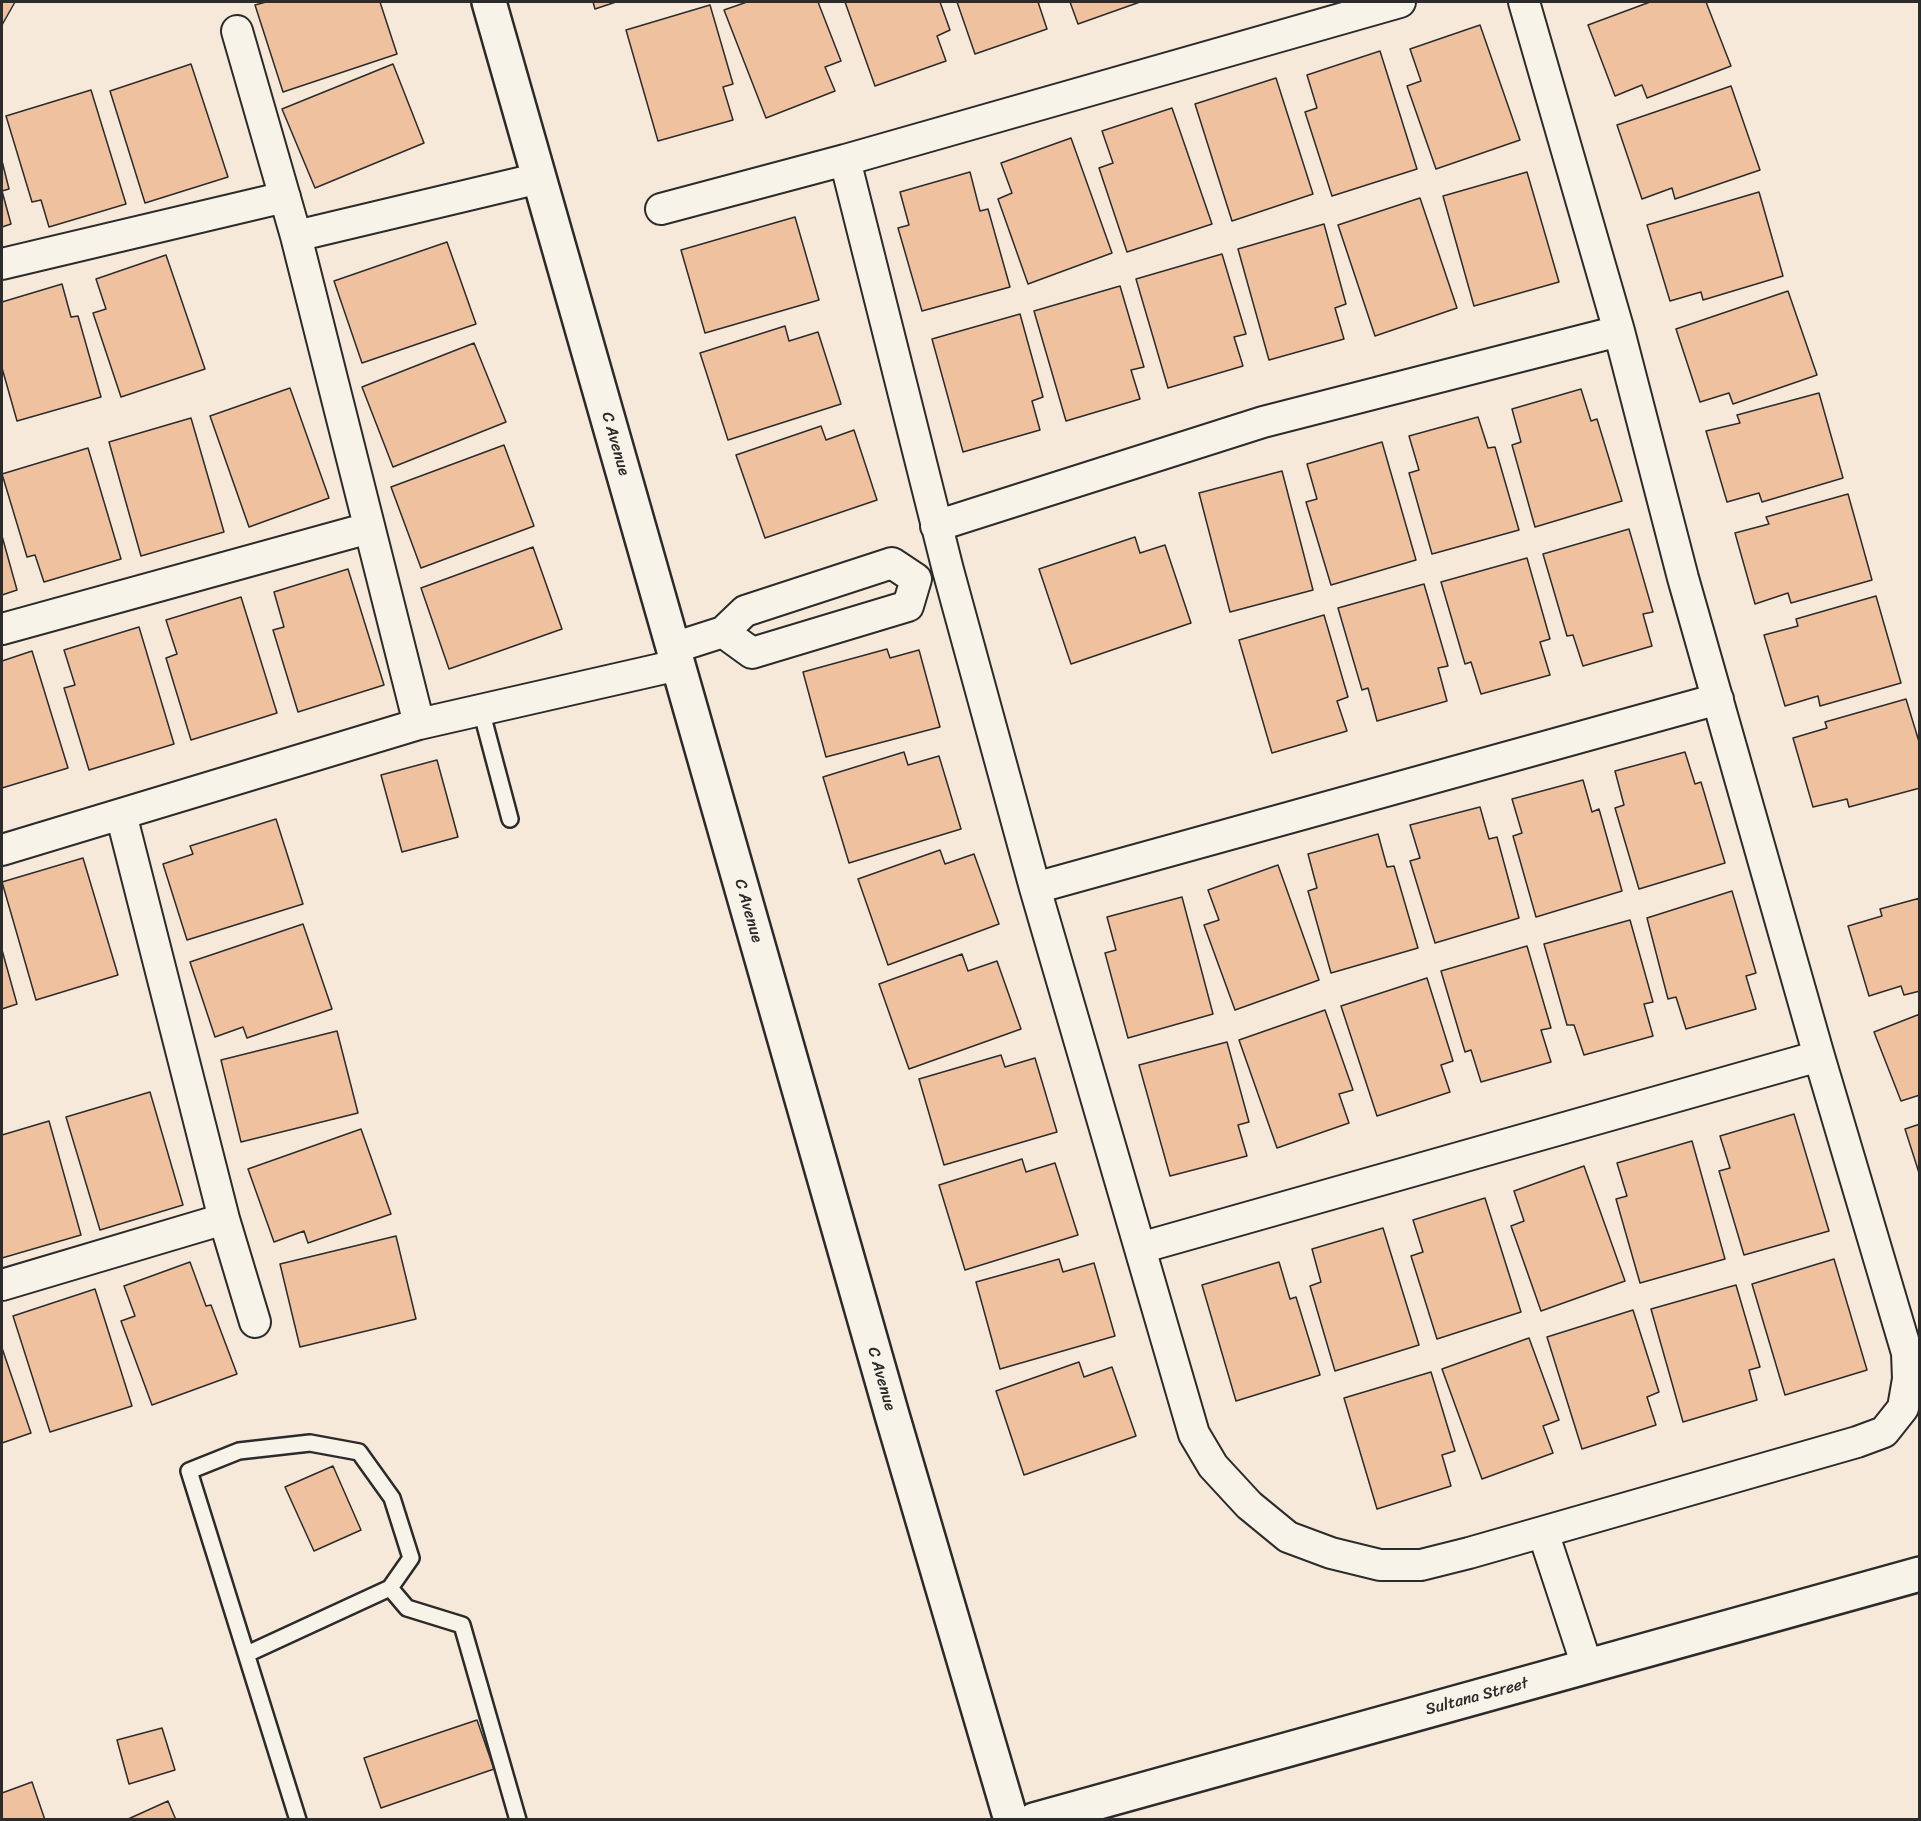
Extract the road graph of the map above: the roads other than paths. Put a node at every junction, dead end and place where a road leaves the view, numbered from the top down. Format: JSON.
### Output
{"nodes":[{"id":1,"x":489,"y":2,"type":"edge"},
{"id":2,"x":1400,"y":2,"type":"edge"},
{"id":3,"x":1524,"y":2,"type":"edge"},
{"id":4,"x":237,"y":32,"type":"dead end"},
{"id":5,"x":845,"y":160,"type":"junction"},
{"id":6,"x":540,"y":178,"type":"junction"},
{"id":7,"x":285,"y":197,"type":"junction"},
{"id":8,"x":661,"y":208,"type":"dead end"},
{"id":9,"x":296,"y":236,"type":"junction"},
{"id":10,"x":2,"y":264,"type":"edge"},
{"id":11,"x":1618,"y":331,"type":"junction"},
{"id":12,"x":936,"y":526,"type":"junction"},
{"id":13,"x":369,"y":528,"type":"junction"},
{"id":14,"x":948,"y":570,"type":"junction"},
{"id":15,"x":916,"y":579,"type":"junction"},
{"id":16,"x":2,"y":629,"type":"edge"},
{"id":17,"x":723,"y":632,"type":"junction"},
{"id":18,"x":676,"y":657,"type":"junction"},
{"id":19,"x":1718,"y":699,"type":"junction"},
{"id":20,"x":481,"y":710,"type":"junction"},
{"id":21,"x":419,"y":724,"type":"junction"},
{"id":22,"x":121,"y":814,"type":"junction"},
{"id":23,"x":510,"y":819,"type":"dead end"},
{"id":24,"x":2,"y":850,"type":"edge"},
{"id":25,"x":1035,"y":888,"type":"junction"},
{"id":26,"x":1819,"y":1056,"type":"junction"},
{"id":27,"x":224,"y":1220,"type":"junction"},
{"id":28,"x":1140,"y":1248,"type":"junction"},
{"id":29,"x":2,"y":1285,"type":"edge"},
{"id":30,"x":255,"y":1322,"type":"dead end"},
{"id":31,"x":1547,"y":1544,"type":"junction"},
{"id":32,"x":1920,"y":1574,"type":"edge"},
{"id":33,"x":390,"y":1588,"type":"junction"},
{"id":34,"x":248,"y":1654,"type":"junction"},
{"id":35,"x":1587,"y":1666,"type":"junction"},
{"id":36,"x":298,"y":1820,"type":"edge"},
{"id":37,"x":518,"y":1820,"type":"edge"},
{"id":38,"x":1011,"y":1820,"type":"edge"},
{"id":39,"x":1034,"y":1820,"type":"edge"}],
"edges":[{"from":1,"to":6,"type":"street","name":"C Avenue"},
{"from":2,"to":5,"type":"street"},
{"from":3,"to":11,"type":"street"},
{"from":4,"to":7,"type":"street"},
{"from":5,"to":8,"type":"street"},
{"from":5,"to":12,"type":"street"},
{"from":6,"to":9,"type":"street"},
{"from":6,"to":18,"type":"street","name":"C Avenue"},
{"from":7,"to":9,"type":"street"},
{"from":7,"to":10,"type":"street"},
{"from":9,"to":13,"type":"street"},
{"from":11,"to":12,"type":"street"},
{"from":11,"to":19,"type":"street"},
{"from":12,"to":14,"type":"street"},
{"from":13,"to":16,"type":"street"},
{"from":13,"to":21,"type":"street"},
{"from":14,"to":15,"type":"street"},
{"from":14,"to":25,"type":"street"},
{"from":15,"to":17,"type":"street"},
{"from":15,"to":17,"type":"street"},
{"from":17,"to":18,"type":"street"},
{"from":18,"to":20,"type":"street"},
{"from":18,"to":38,"type":"street","name":"C Avenue"},
{"from":19,"to":25,"type":"street"},
{"from":19,"to":26,"type":"street"},
{"from":20,"to":21,"type":"street"},
{"from":20,"to":23,"type":"lane"},
{"from":21,"to":22,"type":"street"},
{"from":22,"to":24,"type":"street"},
{"from":22,"to":27,"type":"street"},
{"from":25,"to":28,"type":"street"},
{"from":26,"to":28,"type":"street"},
{"from":26,"to":31,"type":"street"},
{"from":27,"to":29,"type":"street"},
{"from":27,"to":30,"type":"street"},
{"from":28,"to":31,"type":"street"},
{"from":31,"to":35,"type":"street"},
{"from":32,"to":35,"type":"street","name":"Sultana Street"},
{"from":33,"to":34,"type":"lane"},
{"from":33,"to":34,"type":"lane"},
{"from":33,"to":37,"type":"lane"},
{"from":34,"to":36,"type":"lane"},
{"from":35,"to":39,"type":"street","name":"Sultana Street"}]}
